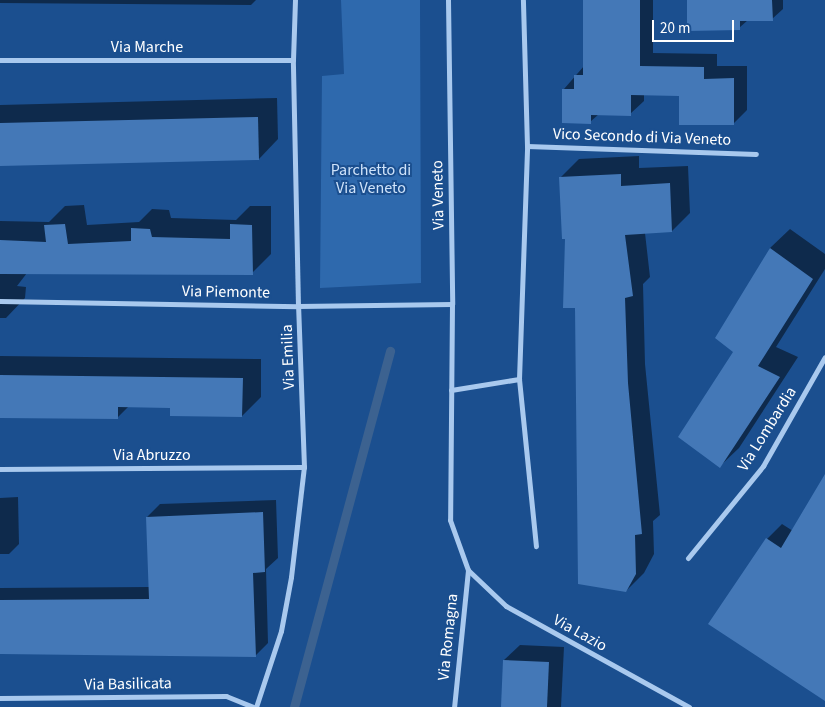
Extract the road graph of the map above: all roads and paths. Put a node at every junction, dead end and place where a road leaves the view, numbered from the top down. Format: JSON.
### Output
{"nodes":[{"id":1,"x":296,"y":0,"type":"edge"},
{"id":2,"x":448,"y":0,"type":"edge"},
{"id":3,"x":523,"y":0,"type":"edge"},
{"id":4,"x":0,"y":60,"type":"edge"},
{"id":5,"x":293,"y":60,"type":"junction"},
{"id":6,"x":527,"y":146,"type":"junction"},
{"id":7,"x":756,"y":154,"type":"dead end"},
{"id":8,"x":0,"y":301,"type":"edge"},
{"id":9,"x":452,"y":304,"type":"junction"},
{"id":10,"x":298,"y":306,"type":"junction"},
{"id":11,"x":825,"y":357,"type":"edge"},
{"id":12,"x":519,"y":379,"type":"junction"},
{"id":13,"x":451,"y":390,"type":"junction"},
{"id":14,"x":304,"y":467,"type":"junction"},
{"id":15,"x":0,"y":469,"type":"edge"},
{"id":16,"x":536,"y":546,"type":"dead end"},
{"id":17,"x":688,"y":558,"type":"dead end"},
{"id":18,"x":468,"y":570,"type":"junction"},
{"id":19,"x":0,"y":698,"type":"edge"},
{"id":20,"x":254,"y":707,"type":"edge"},
{"id":21,"x":454,"y":707,"type":"edge"},
{"id":22,"x":689,"y":707,"type":"edge"}],
"edges":[{"from":1,"to":5,"type":"street","name":"Via Emilia"},
{"from":2,"to":9,"type":"street","name":"Via Veneto"},
{"from":3,"to":6,"type":"street"},
{"from":4,"to":5,"type":"street","name":"Via Marche"},
{"from":5,"to":10,"type":"street","name":"Via Emilia"},
{"from":6,"to":7,"type":"street","name":"Vico Secondo di Via Veneto"},
{"from":6,"to":12,"type":"street"},
{"from":8,"to":10,"type":"street","name":"Via Piemonte"},
{"from":9,"to":10,"type":"street","name":"Via Piemonte"},
{"from":9,"to":13,"type":"street","name":"Via Veneto"},
{"from":10,"to":14,"type":"street","name":"Via Emilia"},
{"from":11,"to":17,"type":"street","name":"Via Lombardia"},
{"from":12,"to":13,"type":"street"},
{"from":12,"to":16,"type":"street"},
{"from":13,"to":18,"type":"street","name":"Via Veneto"},
{"from":14,"to":15,"type":"street","name":"Via Abruzzo"},
{"from":14,"to":20,"type":"street","name":"Via Emilia"},
{"from":18,"to":21,"type":"street","name":"Via Romagna"},
{"from":18,"to":22,"type":"street","name":"Via Lazio"},
{"from":19,"to":20,"type":"street","name":"Via Basilicata"}]}
